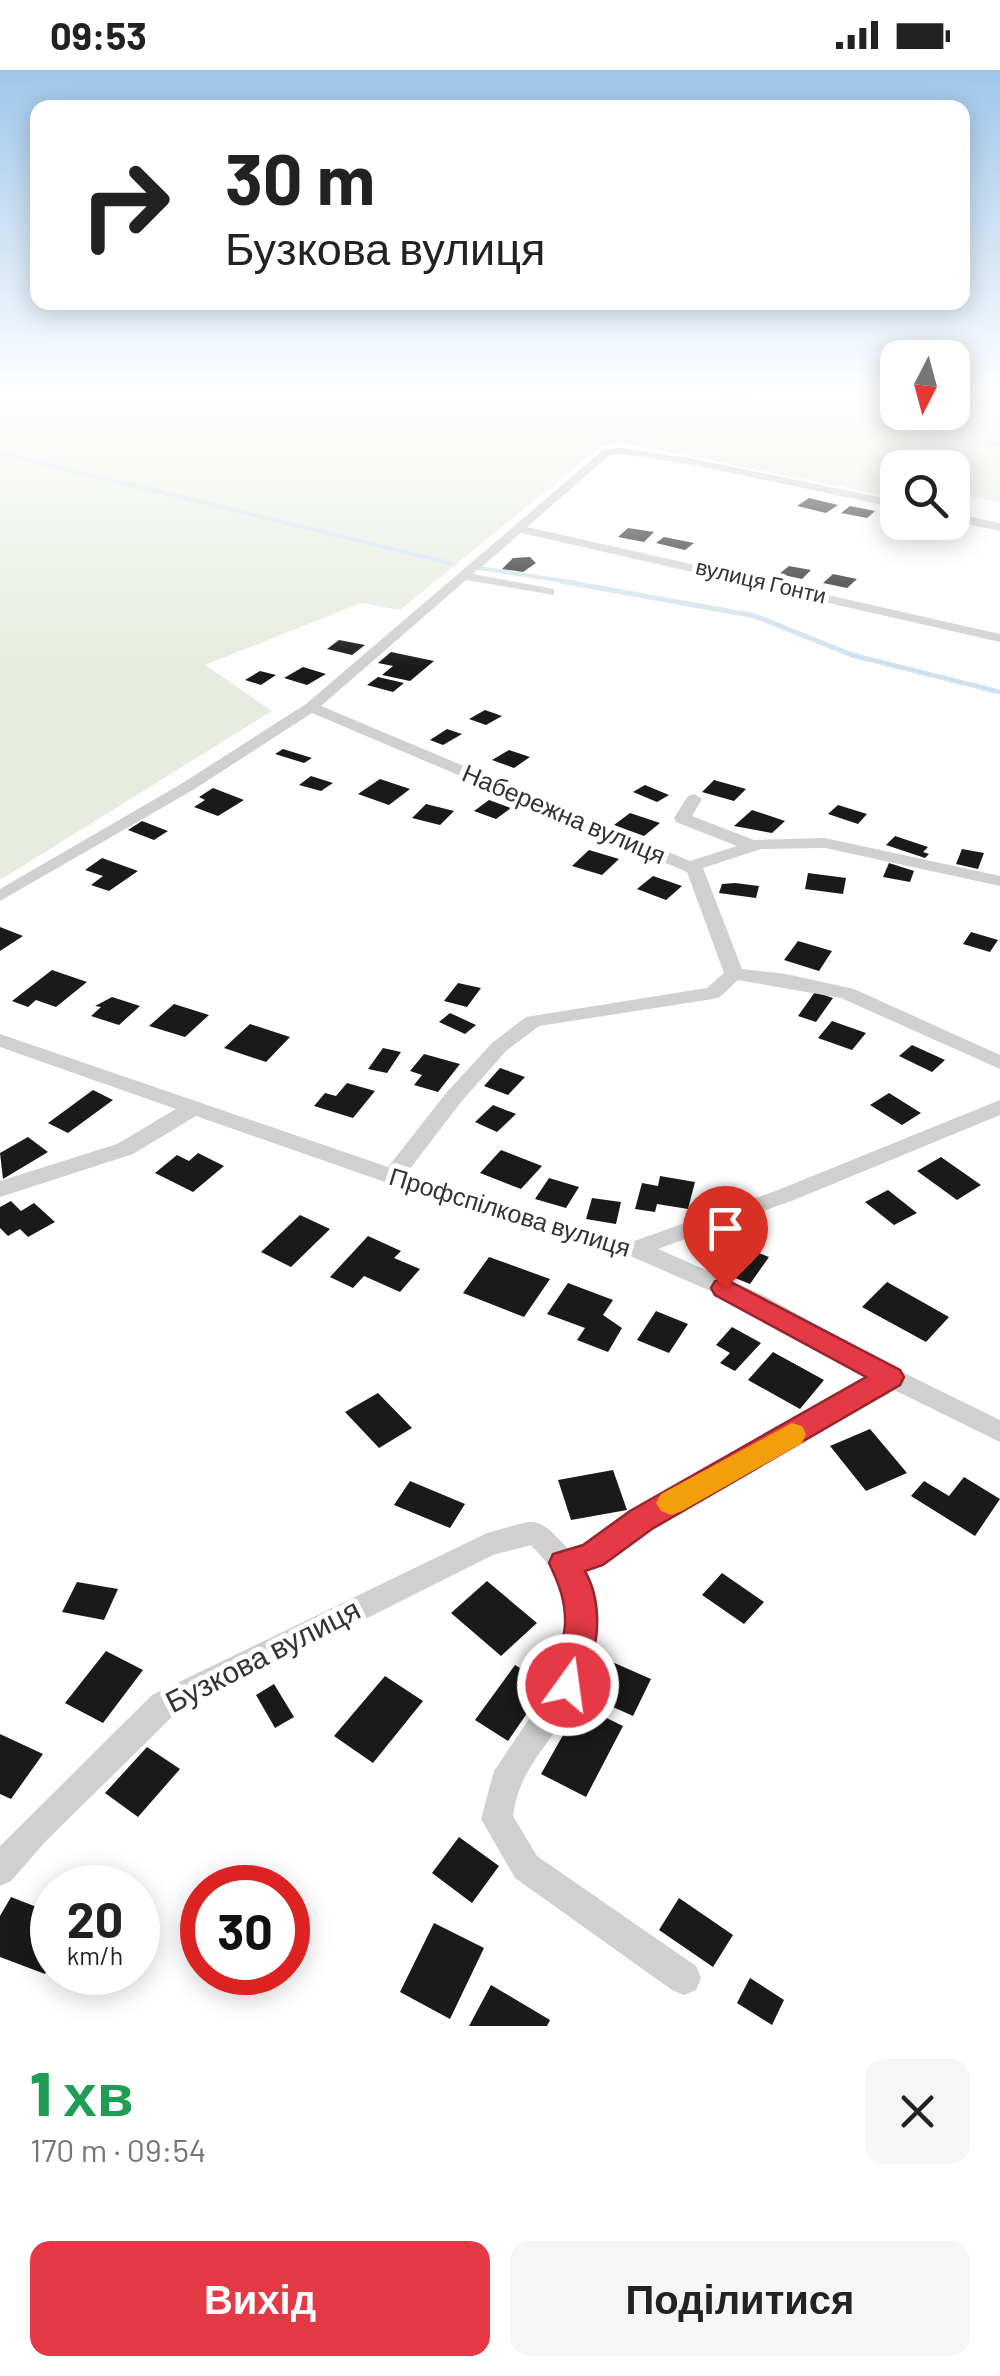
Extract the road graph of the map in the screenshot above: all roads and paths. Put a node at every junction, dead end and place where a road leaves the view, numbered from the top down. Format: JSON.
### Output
{"nodes":[{"id":1,"x":569,"y":484,"type":"edge"},
{"id":2,"x":794,"y":484,"type":"edge"},
{"id":3,"x":880,"y":501,"type":"edge"},
{"id":4,"x":970,"y":520,"type":"edge"},
{"id":5,"x":1000,"y":526,"type":"edge"},
{"id":6,"x":520,"y":529,"type":"junction"},
{"id":7,"x":465,"y":576,"type":"junction"},
{"id":8,"x":549,"y":592,"type":"dead end"},
{"id":9,"x":1000,"y":638,"type":"edge"},
{"id":10,"x":311,"y":707,"type":"junction"},
{"id":11,"x":694,"y":798,"type":"dead end"},
{"id":12,"x":753,"y":846,"type":"junction"},
{"id":13,"x":694,"y":866,"type":"junction"},
{"id":14,"x":1000,"y":881,"type":"edge"},
{"id":15,"x":0,"y":896,"type":"edge"},
{"id":16,"x":734,"y":974,"type":"junction"},
{"id":17,"x":0,"y":1040,"type":"edge"},
{"id":18,"x":1000,"y":1064,"type":"edge"},
{"id":19,"x":1000,"y":1107,"type":"edge"},
{"id":20,"x":193,"y":1108,"type":"junction"},
{"id":21,"x":393,"y":1176,"type":"junction"},
{"id":22,"x":0,"y":1190,"type":"edge"},
{"id":23,"x":635,"y":1249,"type":"junction"},
{"id":24,"x":890,"y":1377,"type":"junction"},
{"id":25,"x":996,"y":1424,"type":"edge"},
{"id":26,"x":564,"y":1563,"type":"junction"},
{"id":27,"x":0,"y":1870,"type":"edge"},
{"id":28,"x":684,"y":1978,"type":"dead end"}],
"edges":[{"from":1,"to":6,"type":"street"},
{"from":2,"to":3,"type":"street"},
{"from":4,"to":5,"type":"street"},
{"from":6,"to":7,"type":"street"},
{"from":6,"to":9,"type":"street","name":"вулиця Гонти"},
{"from":7,"to":8,"type":"street"},
{"from":7,"to":10,"type":"street"},
{"from":10,"to":13,"type":"street","name":"Набережна вулиця"},
{"from":10,"to":15,"type":"street"},
{"from":11,"to":12,"type":"street"},
{"from":12,"to":13,"type":"street","name":"Набережна вулиця"},
{"from":12,"to":14,"type":"street","name":"Набережна вулиця"},
{"from":13,"to":16,"type":"street"},
{"from":16,"to":18,"type":"street"},
{"from":16,"to":21,"type":"street"},
{"from":17,"to":20,"type":"street","name":"Профспілкова вулиця"},
{"from":19,"to":23,"type":"street"},
{"from":20,"to":21,"type":"street","name":"Профспілкова вулиця"},
{"from":20,"to":22,"type":"street"},
{"from":21,"to":23,"type":"street","name":"Профспілкова вулиця"},
{"from":23,"to":24,"type":"street","name":"Профспілкова вулиця"},
{"from":24,"to":25,"type":"street","name":"Профспілкова вулиця"},
{"from":24,"to":26,"type":"street"},
{"from":26,"to":27,"type":"street","name":"Бузкова вулиця"},
{"from":26,"to":28,"type":"street"}]}
